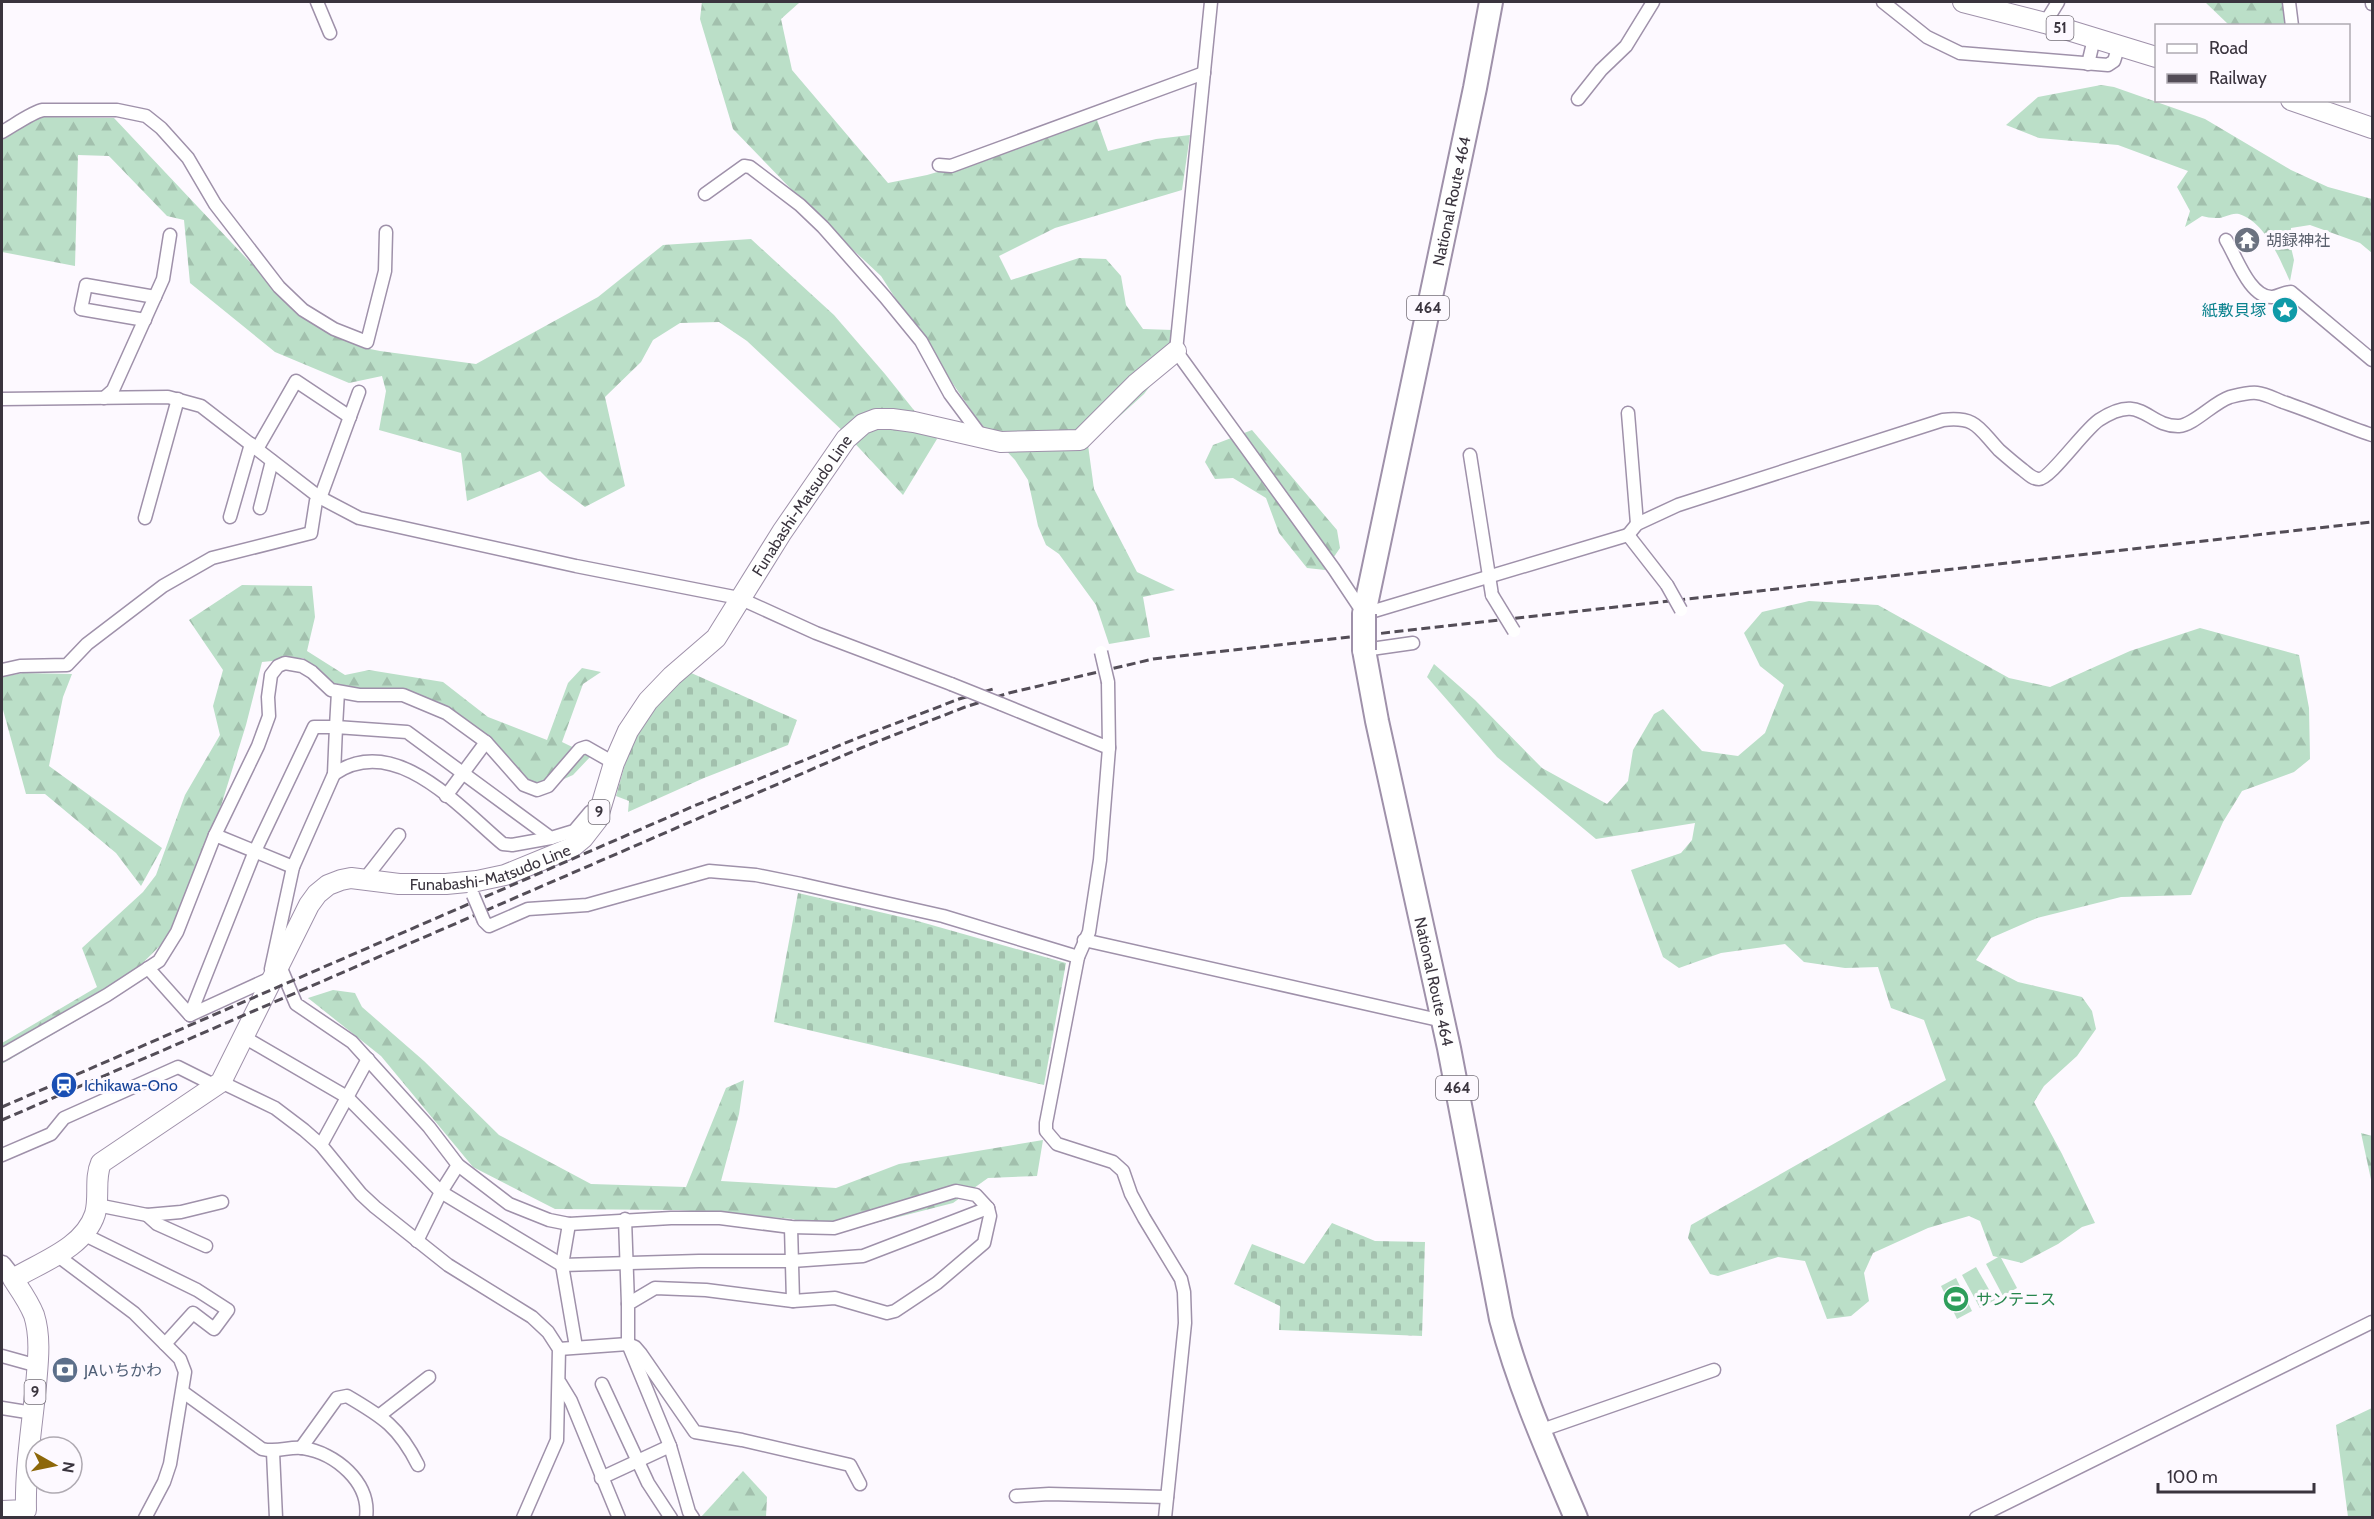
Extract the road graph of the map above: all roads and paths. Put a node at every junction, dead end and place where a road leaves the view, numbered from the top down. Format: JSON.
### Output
{"nodes":[{"id":1,"x":317,"y":2,"type":"edge"},
{"id":2,"x":1211,"y":2,"type":"edge"},
{"id":3,"x":1491,"y":2,"type":"edge"},
{"id":4,"x":1653,"y":2,"type":"edge"},
{"id":5,"x":1883,"y":2,"type":"edge"},
{"id":6,"x":1963,"y":2,"type":"edge"},
{"id":7,"x":2058,"y":2,"type":"edge"},
{"id":8,"x":2289,"y":2,"type":"edge"},
{"id":9,"x":1992,"y":5,"type":"edge"},
{"id":10,"x":2045,"y":23,"type":"junction"},
{"id":11,"x":2292,"y":24,"type":"edge"},
{"id":12,"x":330,"y":33,"type":"dead end"},
{"id":13,"x":2119,"y":45,"type":"junction"},
{"id":14,"x":2092,"y":47,"type":"dead end"},
{"id":15,"x":2155,"y":56,"type":"edge"},
{"id":16,"x":2088,"y":64,"type":"junction"},
{"id":17,"x":1204,"y":73,"type":"junction"},
{"id":18,"x":1578,"y":99,"type":"dead end"},
{"id":19,"x":2297,"y":102,"type":"edge"},
{"id":20,"x":2373,"y":128,"type":"edge"},
{"id":21,"x":2,"y":132,"type":"edge"},
{"id":22,"x":939,"y":165,"type":"dead end"},
{"id":23,"x":705,"y":194,"type":"dead end"},
{"id":24,"x":386,"y":232,"type":"dead end"},
{"id":25,"x":170,"y":235,"type":"dead end"},
{"id":26,"x":2226,"y":240,"type":"dead end"},
{"id":27,"x":155,"y":297,"type":"junction"},
{"id":28,"x":145,"y":320,"type":"junction"},
{"id":29,"x":1176,"y":351,"type":"junction"},
{"id":30,"x":2373,"y":360,"type":"edge"},
{"id":31,"x":359,"y":392,"type":"dead end"},
{"id":32,"x":104,"y":398,"type":"junction"},
{"id":33,"x":2,"y":399,"type":"edge"},
{"id":34,"x":178,"y":399,"type":"junction"},
{"id":35,"x":1628,"y":413,"type":"dead end"},
{"id":36,"x":350,"y":417,"type":"junction"},
{"id":37,"x":2373,"y":435,"type":"edge"},
{"id":38,"x":983,"y":439,"type":"junction"},
{"id":39,"x":254,"y":447,"type":"junction"},
{"id":40,"x":1470,"y":455,"type":"dead end"},
{"id":41,"x":272,"y":461,"type":"junction"},
{"id":42,"x":318,"y":497,"type":"junction"},
{"id":43,"x":260,"y":508,"type":"dead end"},
{"id":44,"x":230,"y":517,"type":"dead end"},
{"id":45,"x":145,"y":518,"type":"dead end"},
{"id":46,"x":1637,"y":524,"type":"junction"},
{"id":47,"x":1628,"y":535,"type":"junction"},
{"id":48,"x":1489,"y":578,"type":"junction"},
{"id":49,"x":739,"y":598,"type":"junction"},
{"id":50,"x":1681,"y":610,"type":"dead end"},
{"id":51,"x":1364,"y":614,"type":"junction"},
{"id":52,"x":1514,"y":631,"type":"dead end"},
{"id":53,"x":1413,"y":643,"type":"dead end"},
{"id":54,"x":1364,"y":650,"type":"junction"},
{"id":55,"x":1101,"y":652,"type":"dead end"},
{"id":56,"x":2,"y":670,"type":"edge"},
{"id":57,"x":338,"y":692,"type":"junction"},
{"id":58,"x":336,"y":727,"type":"junction"},
{"id":59,"x":486,"y":742,"type":"junction"},
{"id":60,"x":1109,"y":748,"type":"junction"},
{"id":61,"x":614,"y":763,"type":"junction"},
{"id":62,"x":463,"y":773,"type":"junction"},
{"id":63,"x":334,"y":774,"type":"junction"},
{"id":64,"x":446,"y":796,"type":"junction"},
{"id":65,"x":602,"y":804,"type":"junction"},
{"id":66,"x":215,"y":835,"type":"junction"},
{"id":67,"x":399,"y":835,"type":"dead end"},
{"id":68,"x":551,"y":838,"type":"junction"},
{"id":69,"x":255,"y":851,"type":"junction"},
{"id":70,"x":292,"y":867,"type":"junction"},
{"id":71,"x":364,"y":880,"type":"junction"},
{"id":72,"x":446,"y":884,"type":"junction"},
{"id":73,"x":1084,"y":940,"type":"junction"},
{"id":74,"x":1078,"y":957,"type":"junction"},
{"id":75,"x":148,"y":968,"type":"junction"},
{"id":76,"x":274,"y":974,"type":"junction"},
{"id":77,"x":190,"y":1016,"type":"junction"},
{"id":78,"x":1443,"y":1021,"type":"junction"},
{"id":79,"x":244,"y":1037,"type":"junction"},
{"id":80,"x":2,"y":1055,"type":"edge"},
{"id":81,"x":368,"y":1059,"type":"junction"},
{"id":82,"x":219,"y":1084,"type":"junction"},
{"id":83,"x":347,"y":1097,"type":"junction"},
{"id":84,"x":321,"y":1145,"type":"junction"},
{"id":85,"x":2,"y":1155,"type":"edge"},
{"id":86,"x":458,"y":1165,"type":"junction"},
{"id":87,"x":441,"y":1192,"type":"junction"},
{"id":88,"x":222,"y":1202,"type":"dead end"},
{"id":89,"x":97,"y":1205,"type":"junction"},
{"id":90,"x":988,"y":1208,"type":"junction"},
{"id":91,"x":147,"y":1215,"type":"junction"},
{"id":92,"x":626,"y":1219,"type":"junction"},
{"id":93,"x":569,"y":1224,"type":"junction"},
{"id":94,"x":791,"y":1227,"type":"junction"},
{"id":95,"x":83,"y":1234,"type":"junction"},
{"id":96,"x":417,"y":1241,"type":"junction"},
{"id":97,"x":206,"y":1246,"type":"dead end"},
{"id":98,"x":58,"y":1257,"type":"junction"},
{"id":99,"x":792,"y":1261,"type":"junction"},
{"id":100,"x":627,"y":1263,"type":"junction"},
{"id":101,"x":562,"y":1265,"type":"junction"},
{"id":102,"x":7,"y":1272,"type":"edge"},
{"id":103,"x":793,"y":1301,"type":"junction"},
{"id":104,"x":628,"y":1304,"type":"junction"},
{"id":105,"x":2373,"y":1322,"type":"edge"},
{"id":106,"x":165,"y":1344,"type":"junction"},
{"id":107,"x":628,"y":1344,"type":"junction"},
{"id":108,"x":576,"y":1347,"type":"junction"},
{"id":109,"x":559,"y":1349,"type":"junction"},
{"id":110,"x":2,"y":1356,"type":"edge"},
{"id":111,"x":38,"y":1366,"type":"junction"},
{"id":112,"x":1714,"y":1370,"type":"dead end"},
{"id":113,"x":429,"y":1377,"type":"dead end"},
{"id":114,"x":559,"y":1382,"type":"junction"},
{"id":115,"x":602,"y":1384,"type":"dead end"},
{"id":116,"x":183,"y":1392,"type":"junction"},
{"id":117,"x":2,"y":1408,"type":"edge"},
{"id":118,"x":33,"y":1413,"type":"junction"},
{"id":119,"x":380,"y":1415,"type":"junction"},
{"id":120,"x":1539,"y":1431,"type":"junction"},
{"id":121,"x":670,"y":1446,"type":"junction"},
{"id":122,"x":301,"y":1448,"type":"junction"},
{"id":123,"x":273,"y":1452,"type":"junction"},
{"id":124,"x":638,"y":1461,"type":"junction"},
{"id":125,"x":418,"y":1466,"type":"dead end"},
{"id":126,"x":601,"y":1478,"type":"junction"},
{"id":127,"x":860,"y":1484,"type":"dead end"},
{"id":128,"x":1016,"y":1496,"type":"dead end"},
{"id":129,"x":1167,"y":1497,"type":"junction"},
{"id":130,"x":2,"y":1511,"type":"edge"},
{"id":131,"x":28,"y":1514,"type":"edge"},
{"id":132,"x":145,"y":1518,"type":"edge"},
{"id":133,"x":276,"y":1518,"type":"edge"},
{"id":134,"x":366,"y":1518,"type":"edge"},
{"id":135,"x":523,"y":1518,"type":"edge"},
{"id":136,"x":619,"y":1518,"type":"edge"},
{"id":137,"x":671,"y":1518,"type":"edge"},
{"id":138,"x":693,"y":1518,"type":"edge"},
{"id":139,"x":1165,"y":1518,"type":"edge"},
{"id":140,"x":1576,"y":1518,"type":"edge"},
{"id":141,"x":1976,"y":1518,"type":"edge"}],
"edges":[{"from":1,"to":12,"type":"street"},
{"from":2,"to":17,"type":"street"},
{"from":3,"to":51,"type":"highway","name":"National Route 464","number":"464"},
{"from":4,"to":18,"type":"street"},
{"from":5,"to":16,"type":"street"},
{"from":6,"to":9,"type":"main road","number":"51"},
{"from":7,"to":10,"type":"street"},
{"from":8,"to":11,"type":"street"},
{"from":9,"to":10,"type":"main road","number":"51"},
{"from":10,"to":13,"type":"main road","number":"51"},
{"from":13,"to":15,"type":"main road","number":"51"},
{"from":13,"to":16,"type":"street"},
{"from":14,"to":16,"type":"street"},
{"from":17,"to":22,"type":"street"},
{"from":17,"to":29,"type":"street"},
{"from":19,"to":20,"type":"main road"},
{"from":21,"to":24,"type":"street"},
{"from":23,"to":38,"type":"street"},
{"from":25,"to":27,"type":"street"},
{"from":26,"to":30,"type":"street"},
{"from":27,"to":28,"type":"street"},
{"from":27,"to":28,"type":"street"},
{"from":28,"to":32,"type":"street"},
{"from":29,"to":38,"type":"main road","name":"Funabashi-Matsudo Line","number":"9"},
{"from":29,"to":51,"type":"street"},
{"from":31,"to":36,"type":"street"},
{"from":32,"to":33,"type":"street"},
{"from":32,"to":34,"type":"street"},
{"from":34,"to":39,"type":"street"},
{"from":34,"to":45,"type":"street"},
{"from":35,"to":46,"type":"street"},
{"from":36,"to":39,"type":"street"},
{"from":36,"to":42,"type":"street"},
{"from":37,"to":46,"type":"street"},
{"from":38,"to":49,"type":"main road","name":"Funabashi-Matsudo Line","number":"9"},
{"from":39,"to":41,"type":"street"},
{"from":39,"to":44,"type":"street"},
{"from":40,"to":48,"type":"street"},
{"from":41,"to":42,"type":"street"},
{"from":41,"to":43,"type":"street"},
{"from":42,"to":49,"type":"street"},
{"from":42,"to":56,"type":"street"},
{"from":46,"to":47,"type":"street"},
{"from":47,"to":48,"type":"street"},
{"from":47,"to":50,"type":"street","bridge":true},
{"from":48,"to":51,"type":"street"},
{"from":48,"to":52,"type":"street","bridge":true},
{"from":49,"to":60,"type":"street","bridge":true},
{"from":49,"to":61,"type":"main road","name":"Funabashi-Matsudo Line","number":"9"},
{"from":51,"to":54,"type":"highway","number":"464","bridge":true},
{"from":53,"to":54,"type":"street"},
{"from":54,"to":78,"type":"highway","name":"National Route 464","number":"464"},
{"from":55,"to":60,"type":"street","bridge":true},
{"from":57,"to":58,"type":"street"},
{"from":57,"to":59,"type":"street"},
{"from":57,"to":66,"type":"street"},
{"from":58,"to":62,"type":"street"},
{"from":58,"to":63,"type":"street"},
{"from":58,"to":69,"type":"street"},
{"from":59,"to":61,"type":"street"},
{"from":59,"to":62,"type":"street"},
{"from":60,"to":73,"type":"street"},
{"from":61,"to":65,"type":"main road","name":"Funabashi-Matsudo Line","number":"9"},
{"from":62,"to":64,"type":"street"},
{"from":62,"to":68,"type":"street"},
{"from":63,"to":64,"type":"street"},
{"from":63,"to":70,"type":"street"},
{"from":64,"to":68,"type":"street"},
{"from":65,"to":68,"type":"street"},
{"from":65,"to":72,"type":"main road","name":"Funabashi-Matsudo Line","number":"9"},
{"from":66,"to":69,"type":"street"},
{"from":66,"to":75,"type":"street"},
{"from":67,"to":71,"type":"street"},
{"from":69,"to":70,"type":"street"},
{"from":69,"to":77,"type":"street"},
{"from":70,"to":76,"type":"street"},
{"from":71,"to":72,"type":"main road","name":"Funabashi-Matsudo Line","number":"9"},
{"from":71,"to":76,"type":"main road","name":"Funabashi-Matsudo Line","number":"9"},
{"from":72,"to":74,"type":"street","bridge":true},
{"from":73,"to":74,"type":"street"},
{"from":73,"to":78,"type":"street"},
{"from":74,"to":129,"type":"street"},
{"from":75,"to":77,"type":"street"},
{"from":75,"to":80,"type":"street"},
{"from":76,"to":77,"type":"street"},
{"from":76,"to":79,"type":"main road","name":"Funabashi-Matsudo Line","number":"9"},
{"from":76,"to":81,"type":"street"},
{"from":78,"to":120,"type":"highway","name":"National Route 464","number":"464"},
{"from":79,"to":82,"type":"main road","name":"Funabashi-Matsudo Line","number":"9"},
{"from":79,"to":83,"type":"street"},
{"from":81,"to":83,"type":"street"},
{"from":81,"to":86,"type":"street"},
{"from":82,"to":84,"type":"street"},
{"from":82,"to":85,"type":"street"},
{"from":82,"to":89,"type":"main road","name":"Funabashi-Matsudo Line","number":"9"},
{"from":83,"to":84,"type":"street"},
{"from":83,"to":87,"type":"street"},
{"from":84,"to":96,"type":"street"},
{"from":86,"to":87,"type":"street"},
{"from":86,"to":93,"type":"street"},
{"from":87,"to":96,"type":"street"},
{"from":87,"to":101,"type":"street"},
{"from":88,"to":91,"type":"street"},
{"from":89,"to":91,"type":"street"},
{"from":89,"to":95,"type":"main road","name":"Funabashi-Matsudo Line","number":"9"},
{"from":90,"to":94,"type":"street"},
{"from":90,"to":99,"type":"street"},
{"from":90,"to":103,"type":"street"},
{"from":91,"to":97,"type":"street"},
{"from":92,"to":93,"type":"street"},
{"from":92,"to":94,"type":"street"},
{"from":92,"to":100,"type":"street"},
{"from":93,"to":101,"type":"street"},
{"from":94,"to":99,"type":"street"},
{"from":95,"to":98,"type":"main road","name":"Funabashi-Matsudo Line","number":"9"},
{"from":95,"to":106,"type":"street"},
{"from":96,"to":109,"type":"street"},
{"from":98,"to":102,"type":"main road","name":"Funabashi-Matsudo Line","number":"9"},
{"from":98,"to":106,"type":"street"},
{"from":99,"to":100,"type":"street"},
{"from":99,"to":103,"type":"street"},
{"from":100,"to":101,"type":"street"},
{"from":100,"to":104,"type":"street"},
{"from":101,"to":108,"type":"street"},
{"from":102,"to":111,"type":"main road","name":"Funabashi-Matsudo Line","number":"9"},
{"from":103,"to":104,"type":"street"},
{"from":104,"to":107,"type":"street"},
{"from":105,"to":141,"type":"street"},
{"from":106,"to":116,"type":"street"},
{"from":107,"to":108,"type":"street"},
{"from":107,"to":121,"type":"street"},
{"from":107,"to":127,"type":"street"},
{"from":108,"to":109,"type":"street"},
{"from":109,"to":114,"type":"street"},
{"from":110,"to":111,"type":"street"},
{"from":111,"to":118,"type":"main road","name":"Funabashi-Matsudo Line","number":"9"},
{"from":112,"to":120,"type":"street"},
{"from":113,"to":119,"type":"street"},
{"from":114,"to":126,"type":"street"},
{"from":114,"to":135,"type":"street"},
{"from":115,"to":124,"type":"street"},
{"from":116,"to":123,"type":"street"},
{"from":116,"to":132,"type":"street"},
{"from":117,"to":118,"type":"street"},
{"from":118,"to":131,"type":"main road","name":"Funabashi-Matsudo Line","number":"9"},
{"from":119,"to":122,"type":"street"},
{"from":119,"to":125,"type":"street"},
{"from":120,"to":140,"type":"highway","name":"National Route 464","number":"464"},
{"from":121,"to":124,"type":"street"},
{"from":121,"to":138,"type":"street"},
{"from":122,"to":123,"type":"street"},
{"from":122,"to":134,"type":"street"},
{"from":123,"to":133,"type":"street"},
{"from":124,"to":126,"type":"street"},
{"from":124,"to":137,"type":"street"},
{"from":126,"to":136,"type":"street"},
{"from":128,"to":129,"type":"street"},
{"from":129,"to":139,"type":"street"},
{"from":130,"to":131,"type":"main road","name":"Funabashi-Matsudo Line","number":"9"}]}
